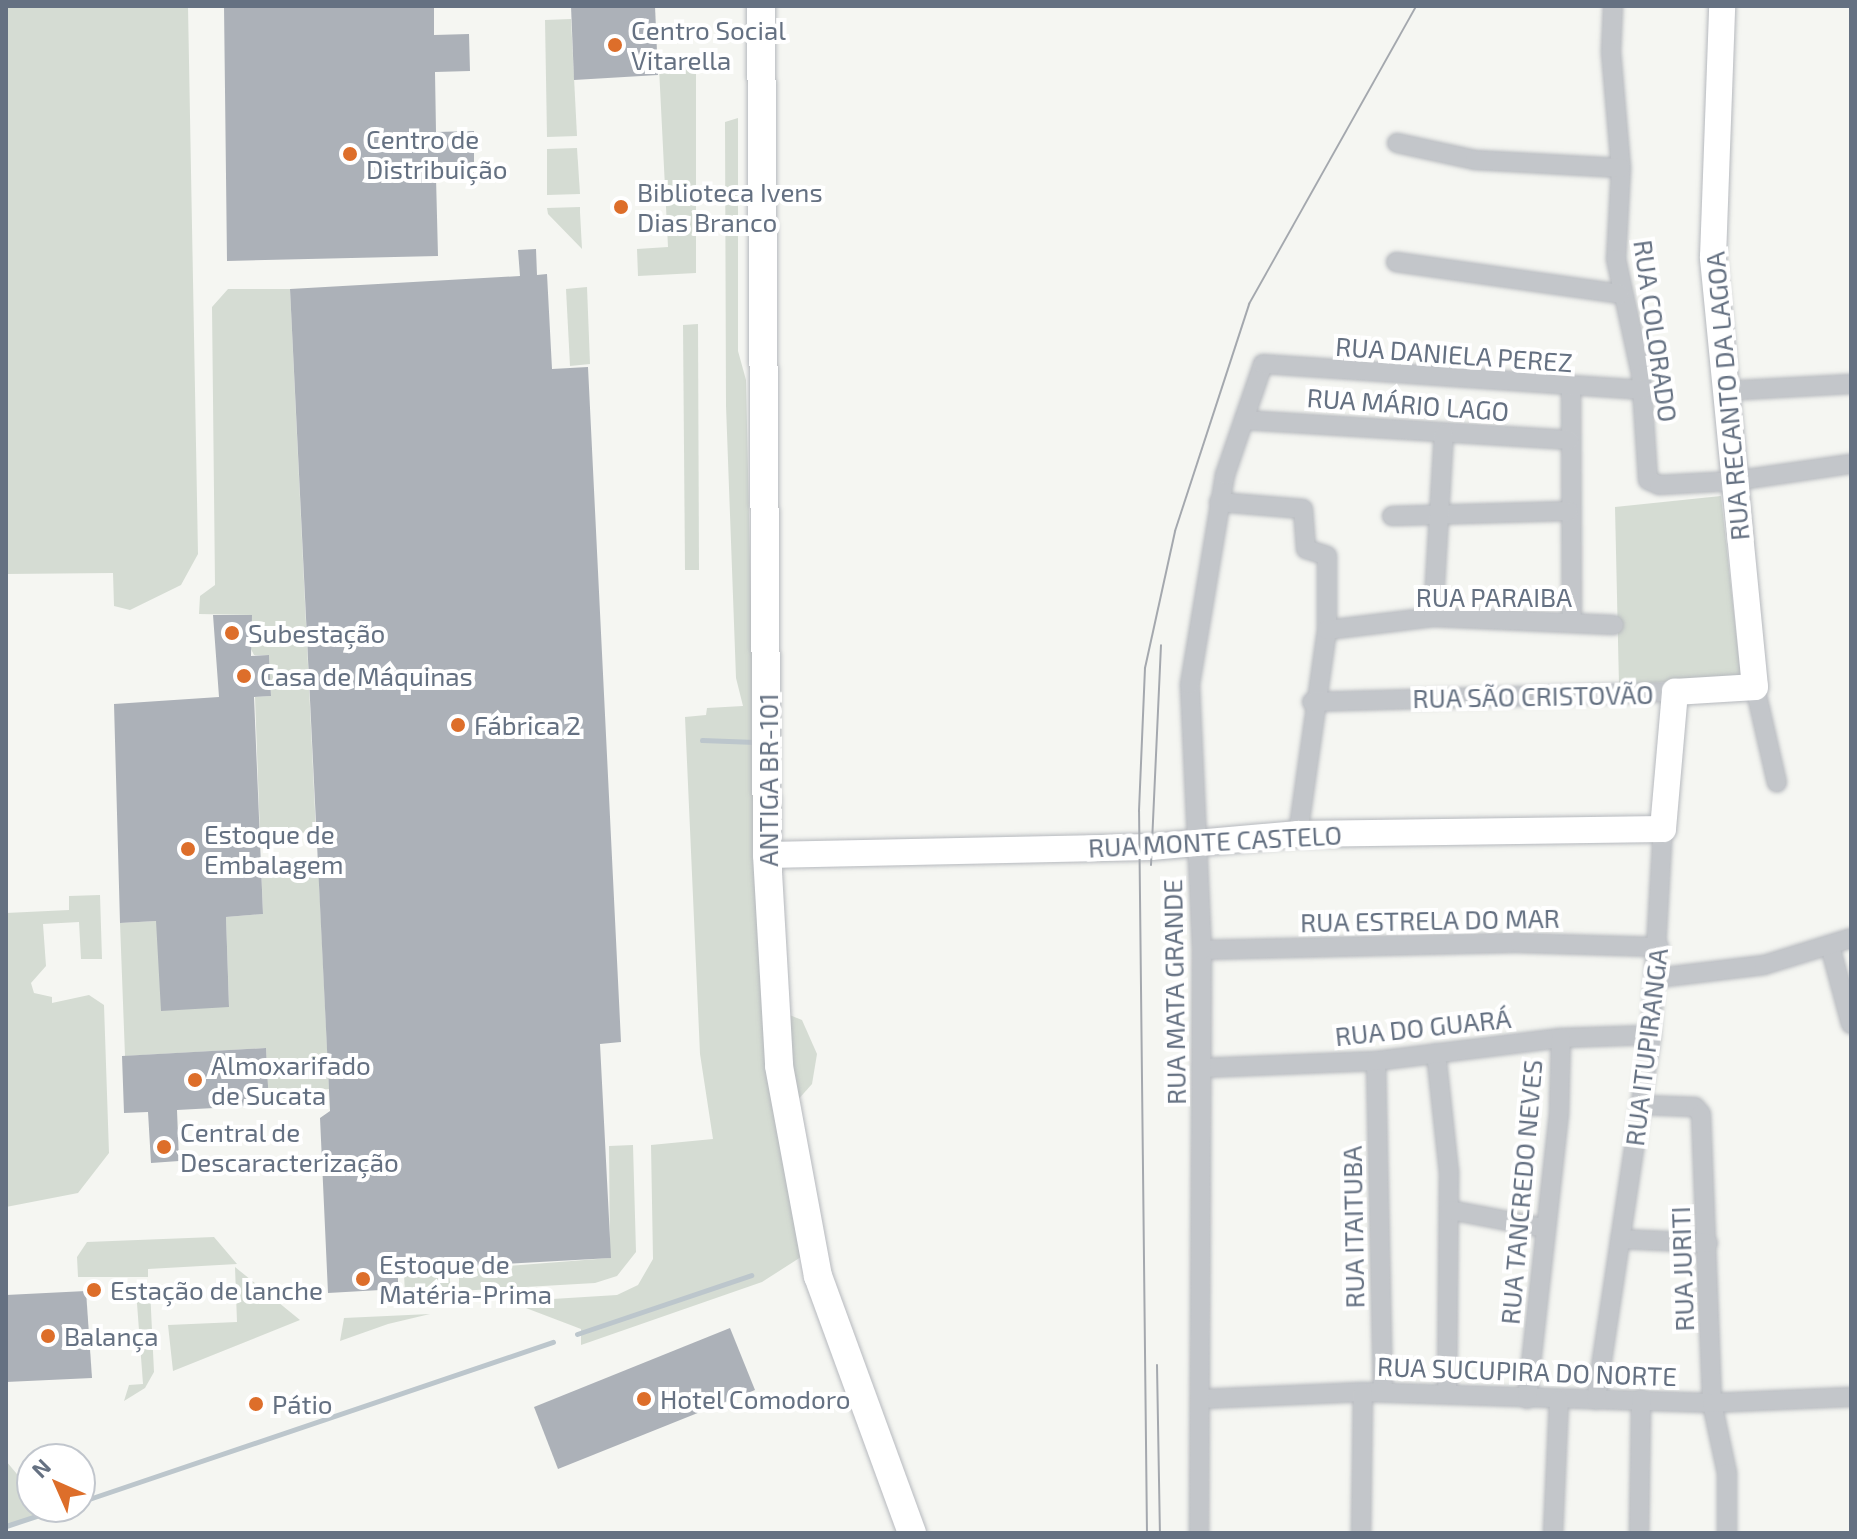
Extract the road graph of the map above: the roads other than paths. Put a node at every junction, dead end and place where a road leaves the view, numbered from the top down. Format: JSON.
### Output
{"nodes":[{"id":1,"x":761,"y":6,"type":"edge"},
{"id":2,"x":1613,"y":6,"type":"edge"},
{"id":3,"x":1722,"y":6,"type":"edge"},
{"id":4,"x":1397,"y":143,"type":"dead end"},
{"id":5,"x":1621,"y":168,"type":"junction"},
{"id":6,"x":1396,"y":262,"type":"dead end"},
{"id":7,"x":1620,"y":294,"type":"junction"},
{"id":8,"x":1263,"y":364,"type":"joint"},
{"id":9,"x":1851,"y":384,"type":"edge"},
{"id":10,"x":1571,"y":389,"type":"junction"},
{"id":11,"x":1642,"y":390,"type":"junction"},
{"id":12,"x":1724,"y":391,"type":"junction"},
{"id":13,"x":1244,"y":420,"type":"junction"},
{"id":14,"x":1444,"y":434,"type":"junction"},
{"id":15,"x":1569,"y":440,"type":"junction"},
{"id":16,"x":1851,"y":464,"type":"edge"},
{"id":17,"x":1734,"y":481,"type":"junction"},
{"id":18,"x":1219,"y":502,"type":"junction"},
{"id":19,"x":1569,"y":511,"type":"junction"},
{"id":20,"x":1392,"y":516,"type":"dead end"},
{"id":21,"x":1440,"y":516,"type":"junction"},
{"id":22,"x":1433,"y":617,"type":"junction"},
{"id":23,"x":1572,"y":623,"type":"junction"},
{"id":24,"x":1614,"y":625,"type":"dead end"},
{"id":25,"x":1327,"y":630,"type":"junction"},
{"id":26,"x":1755,"y":687,"type":"junction"},
{"id":27,"x":1675,"y":692,"type":"junction"},
{"id":28,"x":1312,"y":702,"type":"junction"},
{"id":29,"x":1777,"y":783,"type":"dead end"},
{"id":30,"x":1663,"y":829,"type":"junction"},
{"id":31,"x":1298,"y":834,"type":"junction"},
{"id":32,"x":1197,"y":843,"type":"junction"},
{"id":33,"x":767,"y":855,"type":"junction"},
{"id":34,"x":1851,"y":938,"type":"edge"},
{"id":35,"x":1830,"y":946,"type":"junction"},
{"id":36,"x":1659,"y":947,"type":"junction"},
{"id":37,"x":1202,"y":950,"type":"junction"},
{"id":38,"x":1657,"y":978,"type":"junction"},
{"id":39,"x":1851,"y":1024,"type":"edge"},
{"id":40,"x":1651,"y":1035,"type":"junction"},
{"id":41,"x":1561,"y":1038,"type":"junction"},
{"id":42,"x":1436,"y":1053,"type":"junction"},
{"id":43,"x":1376,"y":1061,"type":"junction"},
{"id":44,"x":1201,"y":1068,"type":"junction"},
{"id":45,"x":1641,"y":1105,"type":"junction"},
{"id":46,"x":1450,"y":1210,"type":"junction"},
{"id":47,"x":1544,"y":1228,"type":"junction"},
{"id":48,"x":1620,"y":1239,"type":"junction"},
{"id":49,"x":1708,"y":1243,"type":"junction"},
{"id":50,"x":1363,"y":1392,"type":"junction"},
{"id":51,"x":1383,"y":1392,"type":"junction"},
{"id":52,"x":1447,"y":1393,"type":"junction"},
{"id":53,"x":1851,"y":1397,"type":"edge"},
{"id":54,"x":1202,"y":1399,"type":"junction"},
{"id":55,"x":1527,"y":1399,"type":"junction"},
{"id":56,"x":1641,"y":1399,"type":"junction"},
{"id":57,"x":1559,"y":1400,"type":"junction"},
{"id":58,"x":1596,"y":1400,"type":"junction"},
{"id":59,"x":1712,"y":1403,"type":"junction"},
{"id":60,"x":912,"y":1533,"type":"edge"},
{"id":61,"x":1199,"y":1533,"type":"edge"},
{"id":62,"x":1361,"y":1533,"type":"edge"},
{"id":63,"x":1553,"y":1533,"type":"edge"},
{"id":64,"x":1639,"y":1533,"type":"edge"},
{"id":65,"x":1727,"y":1533,"type":"edge"}],
"edges":[{"from":1,"to":33,"type":"main road","name":"ANTIGA BR-101"},
{"from":2,"to":5,"type":"street","name":"RUA COLORADO"},
{"from":3,"to":12,"type":"street","name":"RUA RECANTO DA LAGOA"},
{"from":4,"to":5,"type":"street"},
{"from":5,"to":7,"type":"street","name":"RUA COLORADO"},
{"from":6,"to":7,"type":"street"},
{"from":7,"to":11,"type":"street","name":"RUA COLORADO"},
{"from":8,"to":10,"type":"street","name":"RUA DANIELA PEREZ"},
{"from":8,"to":13,"type":"street","name":"RUA MATA GRANDE"},
{"from":9,"to":12,"type":"street"},
{"from":10,"to":11,"type":"street","name":"RUA DANIELA PEREZ"},
{"from":10,"to":15,"type":"street"},
{"from":11,"to":17,"type":"street","name":"RUA COLORADO"},
{"from":12,"to":17,"type":"street","name":"RUA RECANTO DA LAGOA"},
{"from":13,"to":14,"type":"street","name":"RUA MÁRIO LAGO"},
{"from":13,"to":18,"type":"street","name":"RUA MATA GRANDE"},
{"from":14,"to":15,"type":"street","name":"RUA MÁRIO LAGO"},
{"from":14,"to":21,"type":"street"},
{"from":15,"to":19,"type":"street"},
{"from":16,"to":17,"type":"street"},
{"from":17,"to":26,"type":"street","name":"RUA RECANTO DA LAGOA"},
{"from":18,"to":25,"type":"street"},
{"from":18,"to":32,"type":"street","name":"RUA MATA GRANDE"},
{"from":19,"to":21,"type":"street"},
{"from":19,"to":23,"type":"street"},
{"from":20,"to":21,"type":"street"},
{"from":21,"to":22,"type":"street"},
{"from":22,"to":23,"type":"street","name":"RUA PARAIBA"},
{"from":22,"to":25,"type":"street","name":"RUA PARAIBA"},
{"from":23,"to":24,"type":"street","name":"RUA PARAIBA"},
{"from":25,"to":28,"type":"street"},
{"from":26,"to":27,"type":"street","name":"RUA SÃO CRISTOVÃO"},
{"from":26,"to":29,"type":"street","name":"RUA RECANTO DA LAGOA"},
{"from":27,"to":28,"type":"street","name":"RUA SÃO CRISTOVÃO"},
{"from":27,"to":30,"type":"street","name":"RUA ITUPIRANGA"},
{"from":28,"to":31,"type":"street"},
{"from":30,"to":31,"type":"street","name":"RUA MONTE CASTELO"},
{"from":30,"to":36,"type":"street","name":"RUA ITUPIRANGA"},
{"from":31,"to":32,"type":"street","name":"RUA MONTE CASTELO"},
{"from":32,"to":33,"type":"street","name":"RUA MONTE CASTELO"},
{"from":32,"to":37,"type":"street","name":"RUA MATA GRANDE"},
{"from":33,"to":60,"type":"main road","name":"ANTIGA BR-101"},
{"from":34,"to":35,"type":"street"},
{"from":35,"to":38,"type":"street"},
{"from":35,"to":39,"type":"street"},
{"from":36,"to":37,"type":"street","name":"RUA ESTRELA DO MAR"},
{"from":36,"to":38,"type":"street","name":"RUA ITUPIRANGA"},
{"from":37,"to":44,"type":"street","name":"RUA MATA GRANDE"},
{"from":38,"to":40,"type":"street","name":"RUA ITUPIRANGA"},
{"from":40,"to":41,"type":"street","name":"RUA DO GUARÁ"},
{"from":40,"to":45,"type":"street","name":"RUA ITUPIRANGA"},
{"from":41,"to":42,"type":"street","name":"RUA DO GUARÁ"},
{"from":41,"to":47,"type":"street","name":"RUA TANCREDO NEVES"},
{"from":42,"to":43,"type":"street","name":"RUA DO GUARÁ"},
{"from":42,"to":46,"type":"street"},
{"from":43,"to":44,"type":"street","name":"RUA DO GUARÁ"},
{"from":43,"to":51,"type":"street","name":"RUA ITAITUBA"},
{"from":44,"to":54,"type":"street","name":"RUA MATA GRANDE"},
{"from":45,"to":48,"type":"street","name":"RUA ITUPIRANGA"},
{"from":45,"to":49,"type":"street","name":"RUA JURITI"},
{"from":46,"to":47,"type":"street"},
{"from":46,"to":52,"type":"street"},
{"from":47,"to":55,"type":"street","name":"RUA TANCREDO NEVES"},
{"from":48,"to":49,"type":"street"},
{"from":48,"to":58,"type":"street","name":"RUA ITUPIRANGA"},
{"from":49,"to":59,"type":"street","name":"RUA JURITI"},
{"from":50,"to":51,"type":"street","name":"RUA SUCUPIRA DO NORTE"},
{"from":50,"to":54,"type":"street","name":"RUA SUCUPIRA DO NORTE"},
{"from":50,"to":62,"type":"street"},
{"from":51,"to":52,"type":"street","name":"RUA SUCUPIRA DO NORTE"},
{"from":52,"to":55,"type":"street","name":"RUA SUCUPIRA DO NORTE"},
{"from":53,"to":59,"type":"street","name":"RUA SUCUPIRA DO NORTE"},
{"from":54,"to":61,"type":"street","name":"RUA MATA GRANDE"},
{"from":55,"to":57,"type":"street","name":"RUA SUCUPIRA DO NORTE"},
{"from":56,"to":58,"type":"street","name":"RUA SUCUPIRA DO NORTE"},
{"from":56,"to":59,"type":"street","name":"RUA SUCUPIRA DO NORTE"},
{"from":56,"to":64,"type":"street"},
{"from":57,"to":58,"type":"street","name":"RUA SUCUPIRA DO NORTE"},
{"from":57,"to":63,"type":"street"},
{"from":59,"to":65,"type":"street","name":"RUA JURITI"}]}
